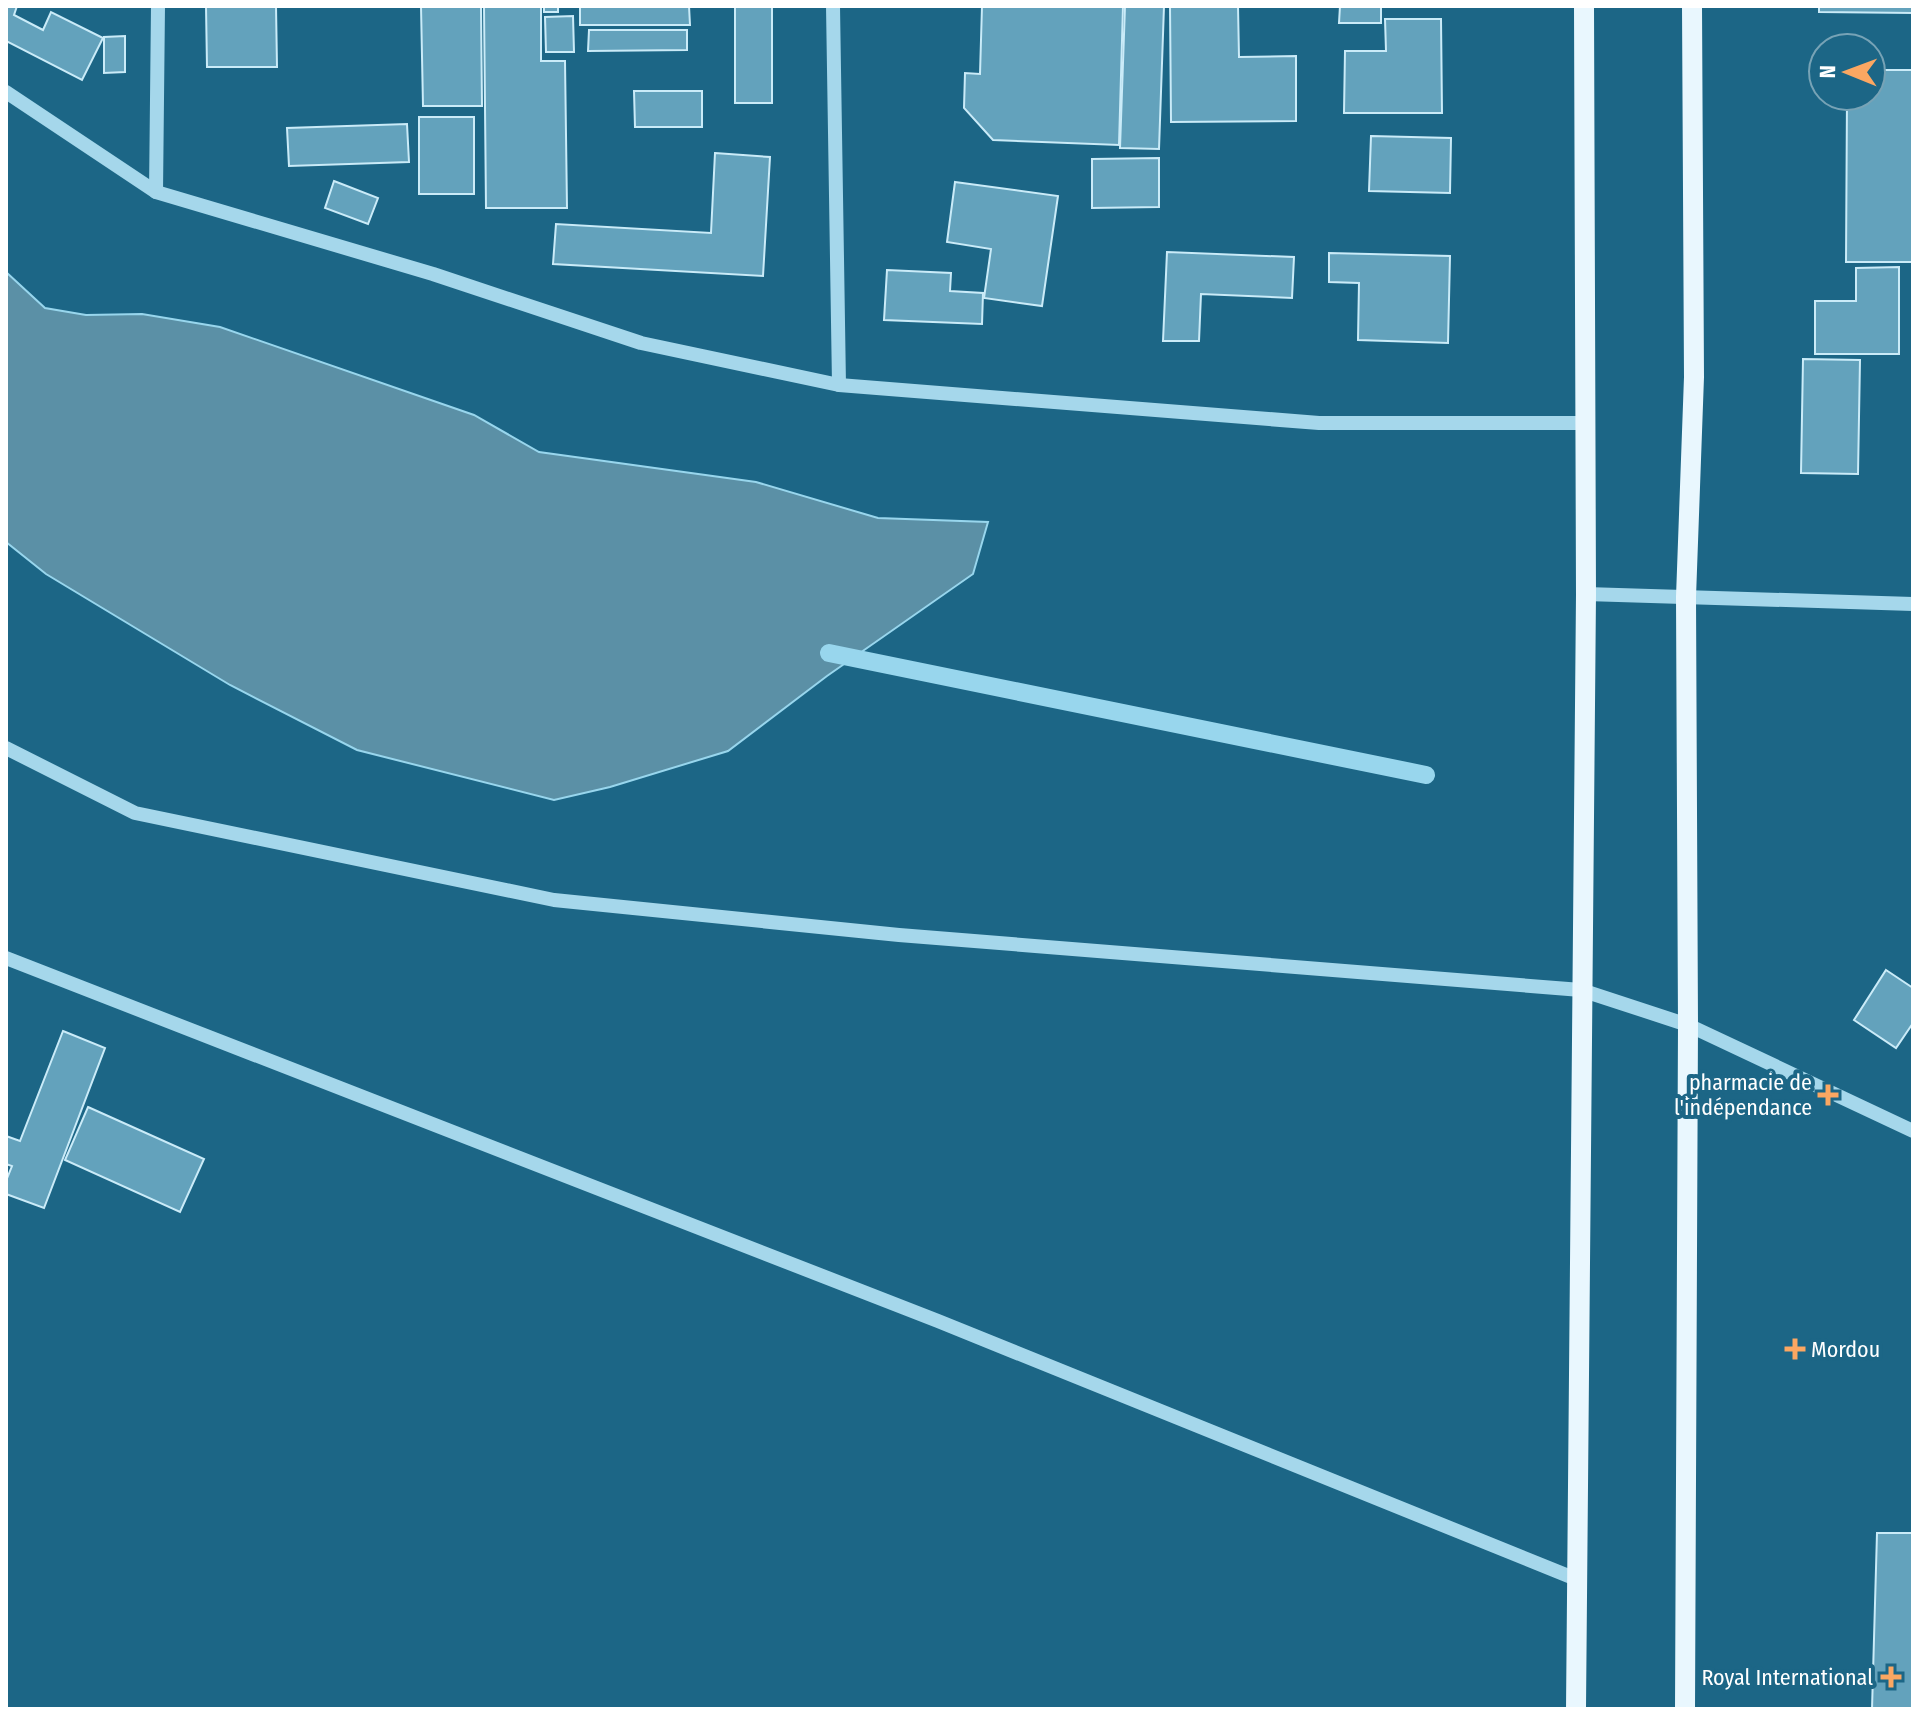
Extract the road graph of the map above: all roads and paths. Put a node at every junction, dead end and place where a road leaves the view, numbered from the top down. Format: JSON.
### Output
{"nodes":[{"id":1,"x":158,"y":6,"type":"edge"},
{"id":2,"x":833,"y":6,"type":"edge"},
{"id":3,"x":1584,"y":6,"type":"edge"},
{"id":4,"x":1692,"y":6,"type":"edge"},
{"id":5,"x":6,"y":92,"type":"edge"},
{"id":6,"x":156,"y":192,"type":"junction"},
{"id":7,"x":839,"y":385,"type":"junction"},
{"id":8,"x":1584,"y":423,"type":"junction"},
{"id":9,"x":1586,"y":594,"type":"junction"},
{"id":10,"x":1686,"y":597,"type":"junction"},
{"id":11,"x":1913,"y":604,"type":"edge"},
{"id":12,"x":6,"y":748,"type":"edge"},
{"id":13,"x":6,"y":958,"type":"edge"},
{"id":14,"x":1581,"y":990,"type":"junction"},
{"id":15,"x":1688,"y":1025,"type":"junction"},
{"id":16,"x":1913,"y":1131,"type":"edge"},
{"id":17,"x":1576,"y":1579,"type":"junction"},
{"id":18,"x":1576,"y":1709,"type":"edge"},
{"id":19,"x":1685,"y":1709,"type":"edge"}],
"edges":[{"from":1,"to":6,"type":"street"},
{"from":2,"to":7,"type":"street"},
{"from":3,"to":8,"type":"main road"},
{"from":4,"to":10,"type":"main road"},
{"from":5,"to":6,"type":"street"},
{"from":6,"to":7,"type":"street"},
{"from":7,"to":8,"type":"street"},
{"from":8,"to":9,"type":"main road"},
{"from":9,"to":10,"type":"street"},
{"from":9,"to":14,"type":"main road"},
{"from":10,"to":11,"type":"street"},
{"from":10,"to":15,"type":"main road"},
{"from":12,"to":14,"type":"street"},
{"from":13,"to":17,"type":"street"},
{"from":14,"to":15,"type":"street"},
{"from":14,"to":17,"type":"main road"},
{"from":15,"to":16,"type":"street"},
{"from":15,"to":19,"type":"main road"},
{"from":17,"to":18,"type":"main road"}]}
